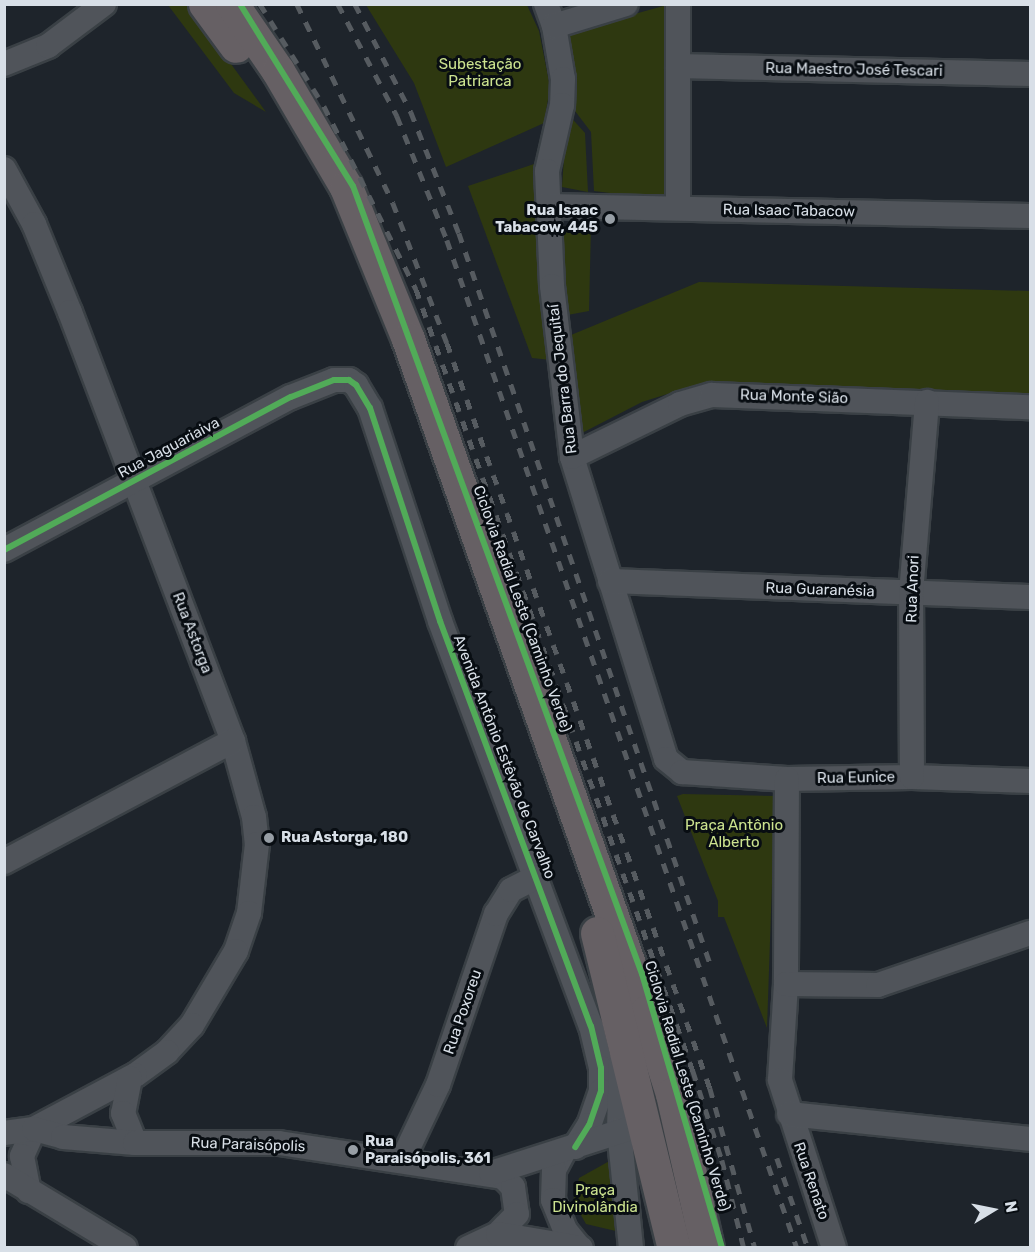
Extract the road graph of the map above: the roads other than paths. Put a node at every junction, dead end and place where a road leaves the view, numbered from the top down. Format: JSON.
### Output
{"nodes":[{"id":1,"x":104,"y":4,"type":"edge"},
{"id":2,"x":205,"y":4,"type":"edge"},
{"id":3,"x":232,"y":4,"type":"edge"},
{"id":4,"x":626,"y":4,"type":"edge"},
{"id":5,"x":678,"y":4,"type":"edge"},
{"id":6,"x":550,"y":15,"type":"edge"},
{"id":7,"x":4,"y":64,"type":"edge"},
{"id":8,"x":678,"y":66,"type":"junction"},
{"id":9,"x":1030,"y":74,"type":"edge"},
{"id":10,"x":4,"y":169,"type":"edge"},
{"id":11,"x":548,"y":206,"type":"junction"},
{"id":12,"x":678,"y":208,"type":"junction"},
{"id":13,"x":1030,"y":216,"type":"edge"},
{"id":14,"x":349,"y":380,"type":"joint"},
{"id":15,"x":927,"y":402,"type":"junction"},
{"id":16,"x":1030,"y":407,"type":"edge"},
{"id":17,"x":572,"y":457,"type":"junction"},
{"id":18,"x":134,"y":481,"type":"junction"},
{"id":19,"x":4,"y":550,"type":"edge"},
{"id":20,"x":610,"y":581,"type":"junction"},
{"id":21,"x":911,"y":593,"type":"junction"},
{"id":22,"x":1030,"y":597,"type":"edge"},
{"id":23,"x":233,"y":741,"type":"junction"},
{"id":24,"x":682,"y":772,"type":"joint"},
{"id":25,"x":912,"y":777,"type":"junction"},
{"id":26,"x":788,"y":779,"type":"junction"},
{"id":27,"x":1030,"y":781,"type":"edge"},
{"id":28,"x":4,"y":862,"type":"edge"},
{"id":29,"x":536,"y":877,"type":"junction"},
{"id":30,"x":1030,"y":933,"type":"edge"},
{"id":31,"x":786,"y":984,"type":"junction"},
{"id":32,"x":130,"y":1078,"type":"junction"},
{"id":33,"x":789,"y":1114,"type":"junction"},
{"id":34,"x":631,"y":1127,"type":"junction"},
{"id":35,"x":34,"y":1129,"type":"junction"},
{"id":36,"x":4,"y":1133,"type":"edge"},
{"id":37,"x":1030,"y":1138,"type":"edge"},
{"id":38,"x":135,"y":1143,"type":"junction"},
{"id":39,"x":569,"y":1149,"type":"junction"},
{"id":40,"x":402,"y":1161,"type":"junction"},
{"id":41,"x":490,"y":1173,"type":"junction"},
{"id":42,"x":4,"y":1174,"type":"edge"},
{"id":43,"x":29,"y":1191,"type":"junction"},
{"id":44,"x":696,"y":1199,"type":"junction"},
{"id":45,"x":498,"y":1234,"type":"junction"},
{"id":46,"x":546,"y":1245,"type":"edge"},
{"id":47,"x":580,"y":1247,"type":"edge"},
{"id":48,"x":125,"y":1248,"type":"edge"},
{"id":49,"x":468,"y":1248,"type":"edge"},
{"id":50,"x":631,"y":1248,"type":"edge"},
{"id":51,"x":674,"y":1248,"type":"edge"},
{"id":52,"x":707,"y":1248,"type":"edge"},
{"id":53,"x":834,"y":1248,"type":"edge"}],
"edges":[{"from":1,"to":7,"type":"street"},
{"from":2,"to":34,"type":"highway","name":"Avenida Antônio Estêvão de Carvalho"},
{"from":3,"to":44,"type":"highway"},
{"from":4,"to":6,"type":"street"},
{"from":5,"to":8,"type":"street"},
{"from":6,"to":11,"type":"street","name":"Rua Barra do Jequitaí"},
{"from":8,"to":9,"type":"street","name":"Rua Maestro José Tescari"},
{"from":8,"to":12,"type":"street"},
{"from":10,"to":18,"type":"street","name":"Rua Astorga"},
{"from":11,"to":12,"type":"street","name":"Rua Isaac Tabacow"},
{"from":11,"to":17,"type":"street","name":"Rua Barra do Jequitaí"},
{"from":12,"to":13,"type":"street","name":"Rua Isaac Tabacow"},
{"from":14,"to":18,"type":"street","name":"Rua Jaguariaiva"},
{"from":14,"to":29,"type":"street","name":"Avenida Antônio Estêvão de Carvalho"},
{"from":15,"to":16,"type":"street","name":"Rua Monte Sião"},
{"from":15,"to":17,"type":"street","name":"Rua Monte Sião"},
{"from":15,"to":21,"type":"street","name":"Rua Anori"},
{"from":17,"to":20,"type":"street","name":"Rua Barra do Jequitaí"},
{"from":18,"to":19,"type":"street","name":"Rua Jaguariaiva"},
{"from":18,"to":23,"type":"street","name":"Rua Astorga"},
{"from":20,"to":21,"type":"street","name":"Rua Guaranésia"},
{"from":20,"to":24,"type":"street","name":"Rua Barra do Jequitaí"},
{"from":21,"to":22,"type":"street","name":"Rua Guaranésia"},
{"from":21,"to":25,"type":"street","name":"Rua Anori"},
{"from":23,"to":28,"type":"street"},
{"from":23,"to":32,"type":"street","name":"Rua Astorga"},
{"from":24,"to":26,"type":"street","name":"Rua Eunice"},
{"from":25,"to":26,"type":"street","name":"Rua Eunice"},
{"from":25,"to":27,"type":"street","name":"Rua Eunice"},
{"from":26,"to":31,"type":"street"},
{"from":29,"to":39,"type":"street","name":"Avenida Antônio Estêvão de Carvalho"},
{"from":29,"to":40,"type":"street","name":"Rua Poxoreu"},
{"from":30,"to":31,"type":"street"},
{"from":31,"to":33,"type":"street"},
{"from":32,"to":35,"type":"street","name":"Rua Astorga"},
{"from":32,"to":38,"type":"street"},
{"from":33,"to":37,"type":"street"},
{"from":33,"to":53,"type":"street","name":"Rua Renato"},
{"from":34,"to":39,"type":"street"},
{"from":34,"to":44,"type":"highway"},
{"from":34,"to":50,"type":"street","name":"Avenida Antônio Estêvão de Carvalho"},
{"from":34,"to":51,"type":"highway","name":"Avenida Antônio Estêvão de Carvalho"},
{"from":35,"to":36,"type":"street","name":"Rua Paraisópolis"},
{"from":35,"to":38,"type":"street","name":"Rua Paraisópolis"},
{"from":35,"to":43,"type":"street"},
{"from":38,"to":40,"type":"street","name":"Rua Paraisópolis"},
{"from":39,"to":41,"type":"street"},
{"from":39,"to":47,"type":"street","name":"Avenida Antônio Estêvão de Carvalho"},
{"from":40,"to":41,"type":"street","name":"Rua Paraisópolis"},
{"from":41,"to":45,"type":"street"},
{"from":42,"to":43,"type":"street"},
{"from":43,"to":48,"type":"street"},
{"from":44,"to":52,"type":"highway"},
{"from":45,"to":46,"type":"street"},
{"from":45,"to":49,"type":"street"},
{"from":46,"to":47,"type":"street"}]}
